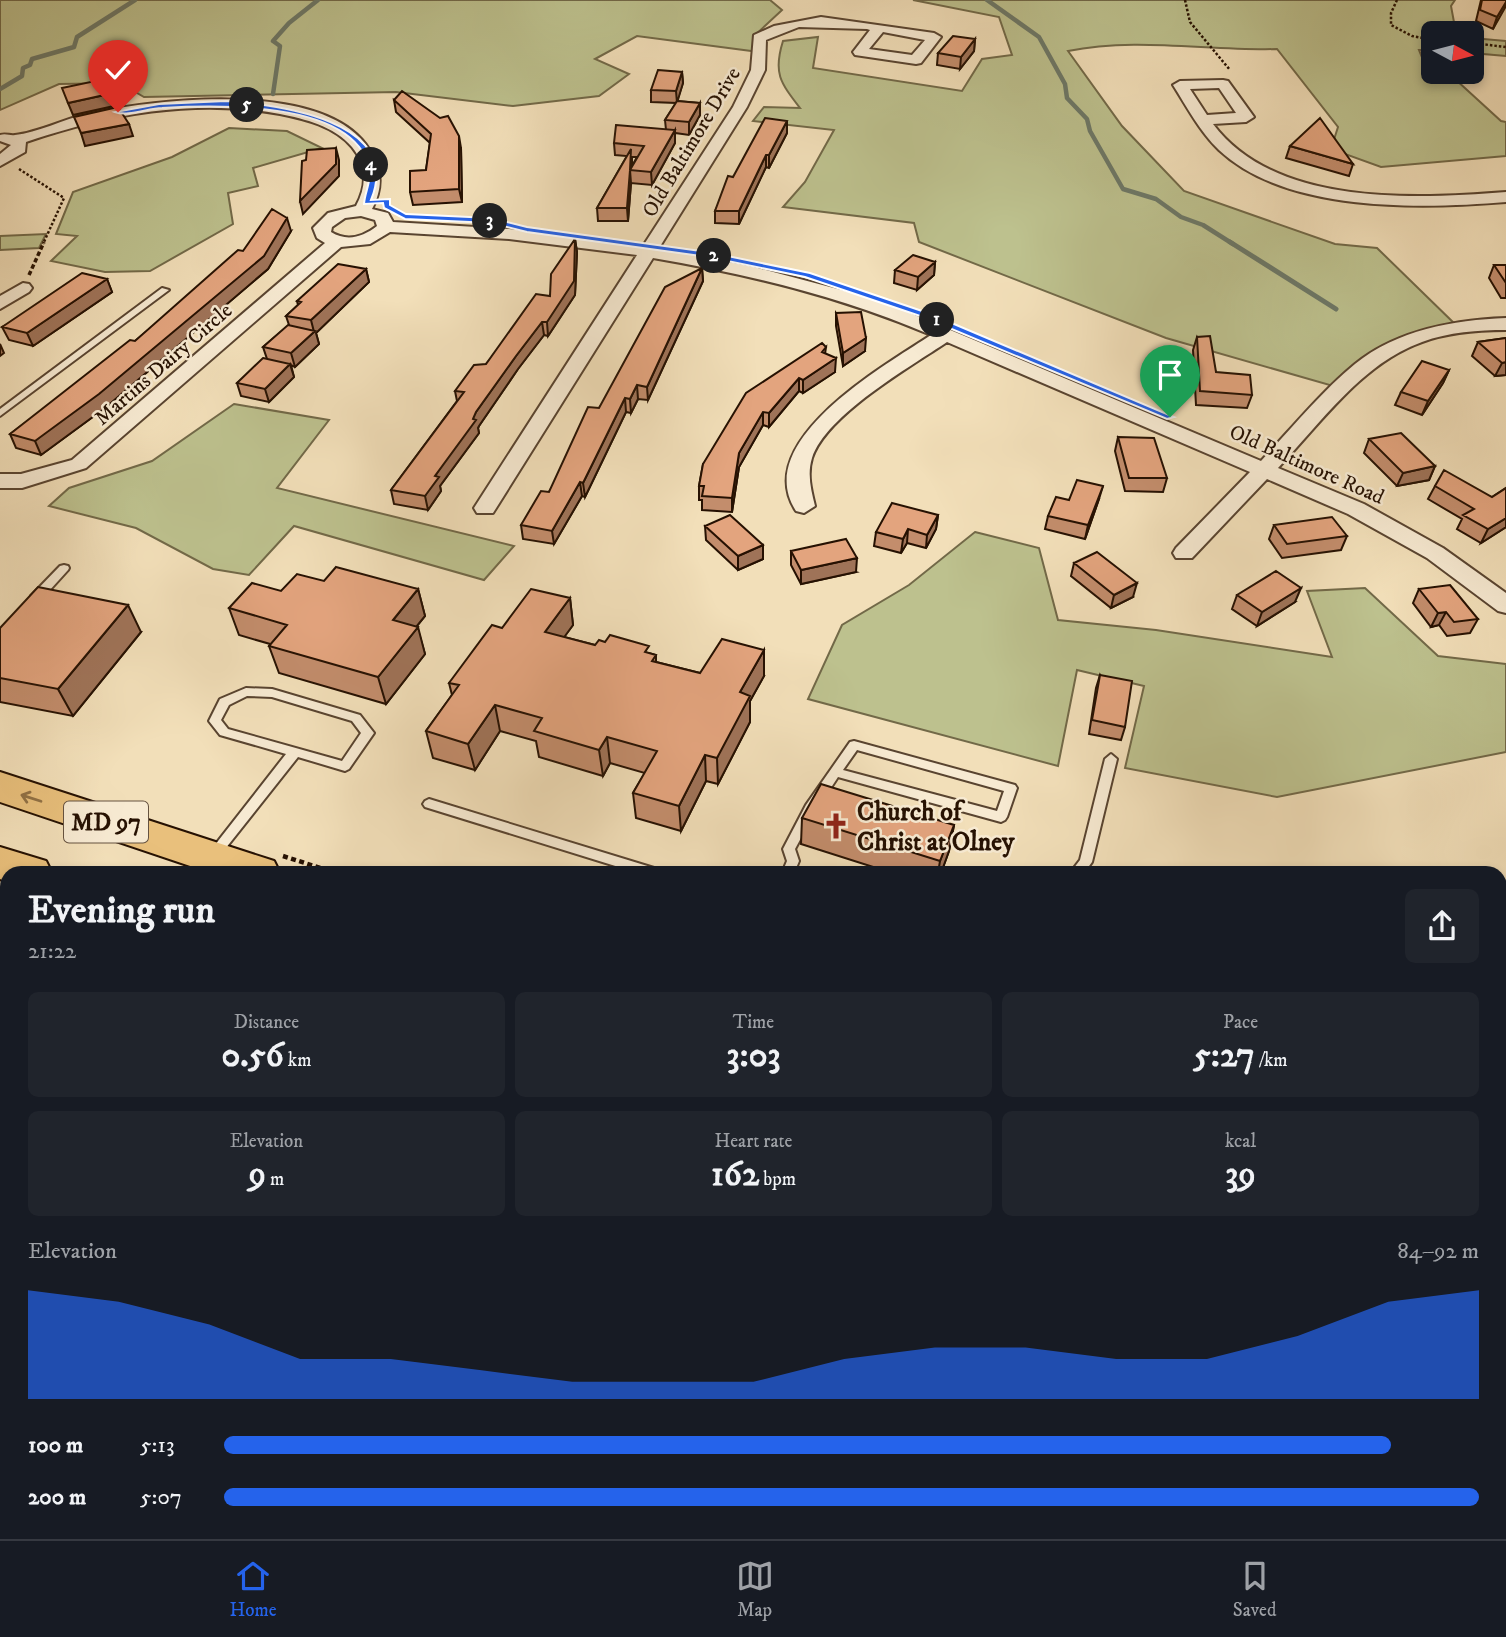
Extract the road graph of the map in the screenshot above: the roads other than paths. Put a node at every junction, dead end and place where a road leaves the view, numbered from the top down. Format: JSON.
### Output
{"nodes":[{"id":1,"x":878,"y":29,"type":"dead end"},
{"id":2,"x":1203,"y":120,"type":"dead end"},
{"id":3,"x":7,"y":139,"type":"edge"},
{"id":4,"x":6,"y":162,"type":"edge"},
{"id":5,"x":1506,"y":197,"type":"edge"},
{"id":6,"x":362,"y":211,"type":"junction"},
{"id":7,"x":386,"y":227,"type":"junction"},
{"id":8,"x":337,"y":242,"type":"junction"},
{"id":9,"x":648,"y":253,"type":"junction"},
{"id":10,"x":23,"y":288,"type":"road end"},
{"id":11,"x":165,"y":290,"type":"dead end"},
{"id":12,"x":0,"y":304,"type":"edge"},
{"id":13,"x":1506,"y":324,"type":"edge"},
{"id":14,"x":946,"y":334,"type":"junction"},
{"id":15,"x":0,"y":413,"type":"edge"},
{"id":16,"x":1263,"y":468,"type":"junction"},
{"id":17,"x":0,"y":481,"type":"edge"},
{"id":18,"x":804,"y":506,"type":"dead end"},
{"id":19,"x":485,"y":508,"type":"dead end"},
{"id":20,"x":1184,"y":553,"type":"dead end"},
{"id":21,"x":64,"y":568,"type":"dead end"},
{"id":22,"x":1506,"y":605,"type":"edge"},
{"id":23,"x":28,"y":606,"type":"edge"},
{"id":24,"x":294,"y":753,"type":"junction"},
{"id":25,"x":1111,"y":759,"type":"dead end"},
{"id":26,"x":835,"y":772,"type":"junction"},
{"id":27,"x":0,"y":788,"type":"edge"},
{"id":28,"x":429,"y":804,"type":"dead end"},
{"id":29,"x":206,"y":865,"type":"edge"},
{"id":30,"x":631,"y":866,"type":"edge"},
{"id":31,"x":791,"y":866,"type":"edge"},
{"id":32,"x":1082,"y":866,"type":"edge"}],
"edges":[{"from":1,"to":9,"type":"street","name":"Old Baltimore Drive"},
{"from":2,"to":5,"type":"street"},
{"from":3,"to":4,"type":"street"},
{"from":3,"to":6,"type":"street"},
{"from":6,"to":7,"type":"street"},
{"from":6,"to":8,"type":"street"},
{"from":7,"to":8,"type":"street"},
{"from":7,"to":9,"type":"street","name":"Old Baltimore Road"},
{"from":8,"to":17,"type":"street","name":"Martins Dairy Circle"},
{"from":9,"to":14,"type":"street","name":"Old Baltimore Road"},
{"from":9,"to":19,"type":"street","name":"Old Baltimore Drive"},
{"from":10,"to":12,"type":"street"},
{"from":11,"to":15,"type":"lane"},
{"from":13,"to":16,"type":"street"},
{"from":14,"to":16,"type":"street","name":"Old Baltimore Road"},
{"from":14,"to":18,"type":"street"},
{"from":16,"to":20,"type":"street"},
{"from":16,"to":22,"type":"street","name":"Old Baltimore Road"},
{"from":21,"to":23,"type":"lane"},
{"from":24,"to":24,"type":"lane"},
{"from":24,"to":29,"type":"lane"},
{"from":25,"to":32,"type":"lane"},
{"from":26,"to":26,"type":"lane"},
{"from":26,"to":31,"type":"lane"},
{"from":29,"to":27,"type":"main road","number":"MD 97","one_way":true},
{"from":28,"to":30,"type":"lane"}]}
